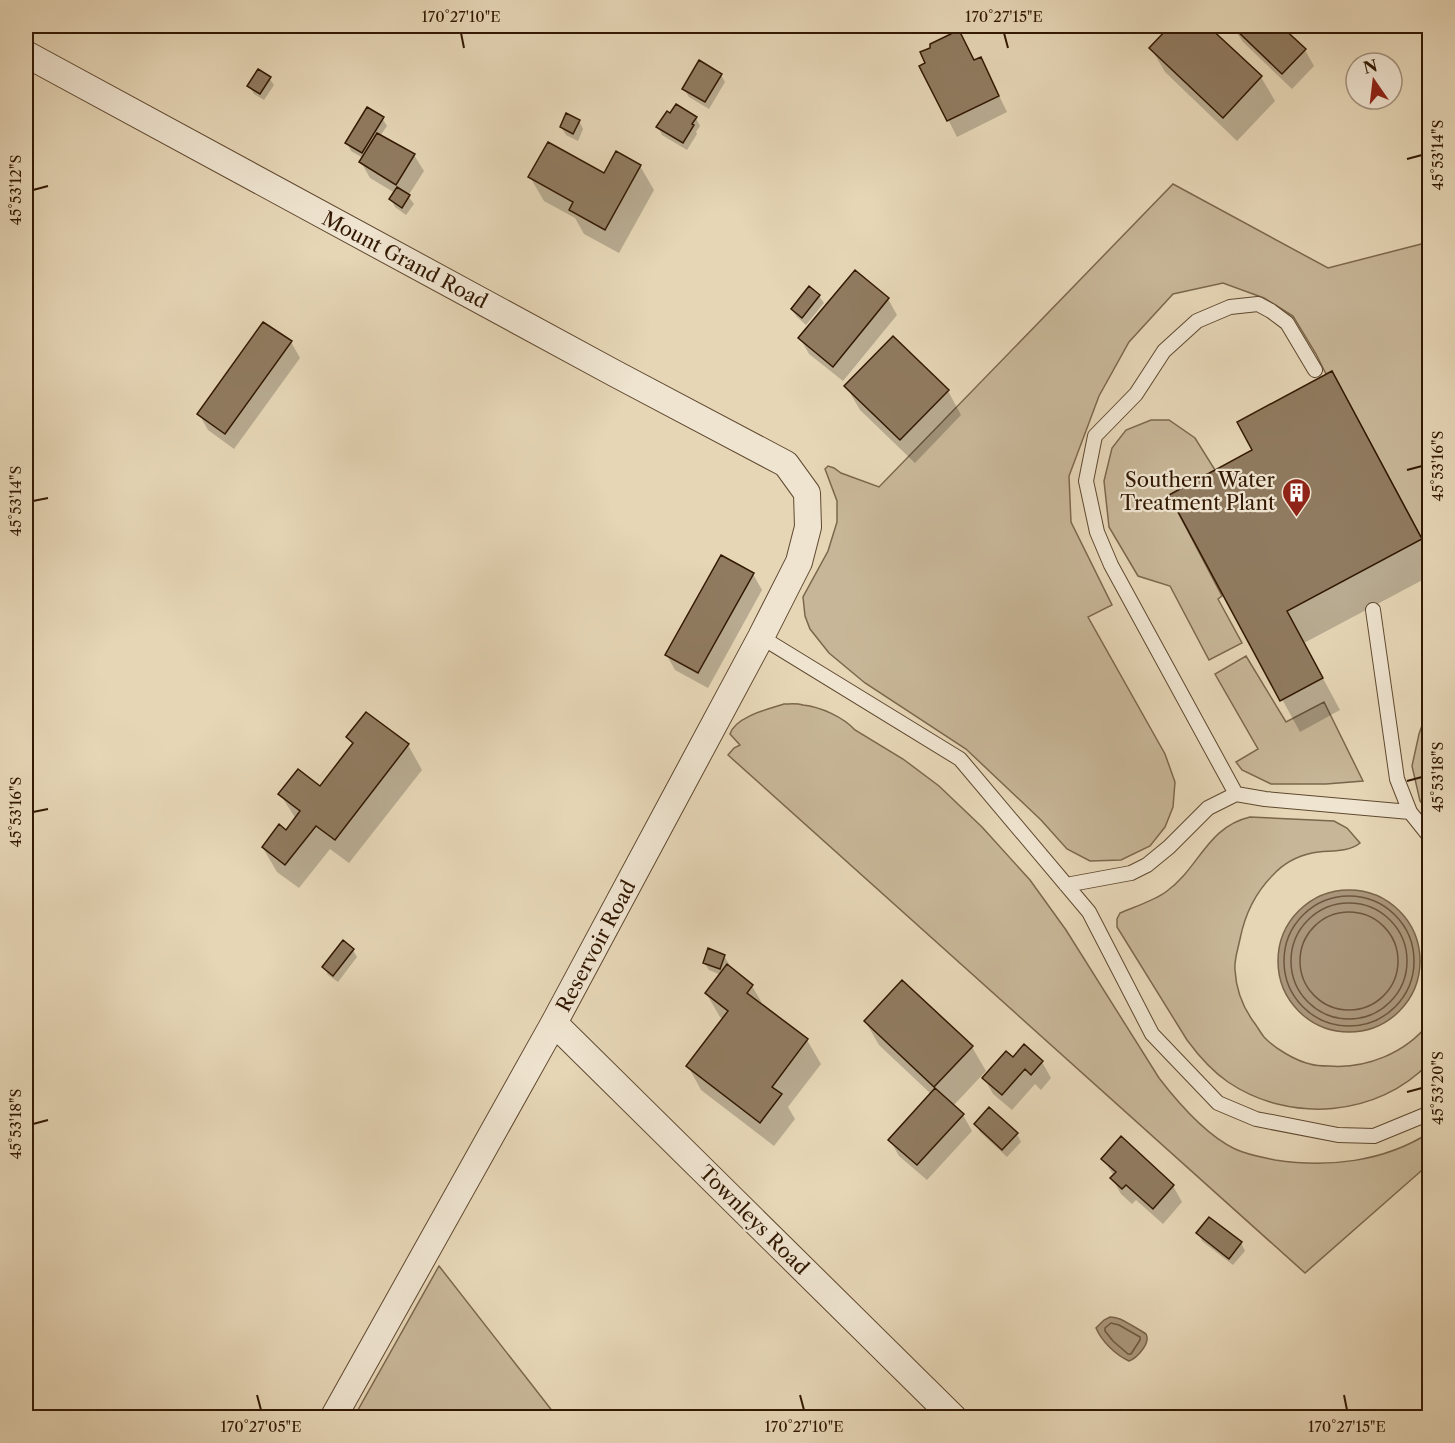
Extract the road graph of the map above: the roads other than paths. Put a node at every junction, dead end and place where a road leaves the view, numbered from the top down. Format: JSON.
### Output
{"nodes":[{"id":1,"x":26,"y":54,"type":"edge"},
{"id":2,"x":1315,"y":370,"type":"dead end"},
{"id":3,"x":786,"y":464,"type":"joint"},
{"id":4,"x":1373,"y":610,"type":"dead end"},
{"id":5,"x":761,"y":637,"type":"junction"},
{"id":6,"x":1236,"y":794,"type":"junction"},
{"id":7,"x":1410,"y":812,"type":"junction"},
{"id":8,"x":1430,"y":837,"type":"edge"},
{"id":9,"x":1066,"y":885,"type":"junction"},
{"id":10,"x":554,"y":1023,"type":"junction"},
{"id":11,"x":1430,"y":1113,"type":"edge"},
{"id":12,"x":333,"y":1418,"type":"edge"},
{"id":13,"x":954,"y":1418,"type":"edge"}],
"edges":[{"from":1,"to":3,"type":"street","name":"Mount Grand Road"},
{"from":2,"to":6,"type":"lane"},
{"from":3,"to":5,"type":"street","name":"Reservoir Road"},
{"from":4,"to":7,"type":"lane"},
{"from":5,"to":9,"type":"lane"},
{"from":5,"to":10,"type":"street","name":"Reservoir Road"},
{"from":6,"to":7,"type":"lane"},
{"from":6,"to":9,"type":"lane"},
{"from":7,"to":8,"type":"lane"},
{"from":9,"to":11,"type":"lane"},
{"from":10,"to":12,"type":"street","name":"Reservoir Road"},
{"from":10,"to":13,"type":"street","name":"Townleys Road"}]}
